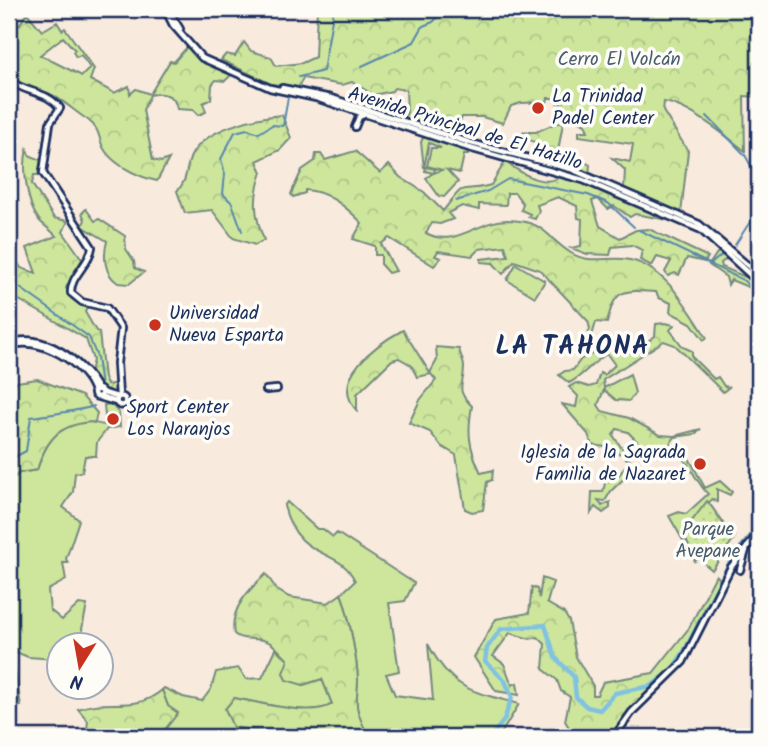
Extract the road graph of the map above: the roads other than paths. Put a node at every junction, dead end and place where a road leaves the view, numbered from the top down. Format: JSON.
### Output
{"nodes":[{"id":1,"x":166,"y":9,"type":"edge"},
{"id":2,"x":9,"y":80,"type":"edge"},
{"id":3,"x":366,"y":114,"type":"junction"},
{"id":4,"x":355,"y":127,"type":"dead end"},
{"id":5,"x":759,"y":275,"type":"edge"},
{"id":6,"x":759,"y":283,"type":"edge"},
{"id":7,"x":9,"y":346,"type":"edge"},
{"id":8,"x":277,"y":389,"type":"dead end"},
{"id":9,"x":266,"y":390,"type":"dead end"},
{"id":10,"x":759,"y":533,"type":"edge"},
{"id":11,"x":747,"y":545,"type":"junction"},
{"id":12,"x":734,"y":562,"type":"junction"},
{"id":13,"x":614,"y":737,"type":"edge"}],
"edges":[{"from":1,"to":3,"type":"main road","name":"Avenida Principal de El Hatillo"},
{"from":1,"to":5,"type":"main road","name":"Avenida Principal de El Hatillo"},
{"from":2,"to":7,"type":"main road"},
{"from":3,"to":4,"type":"main road"},
{"from":3,"to":6,"type":"main road","name":"Avenida Principal de El Hatillo"},
{"from":8,"to":9,"type":"main road"},
{"from":10,"to":11,"type":"main road"},
{"from":11,"to":12,"type":"main road"},
{"from":11,"to":12,"type":"main road"},
{"from":12,"to":13,"type":"main road"}]}
